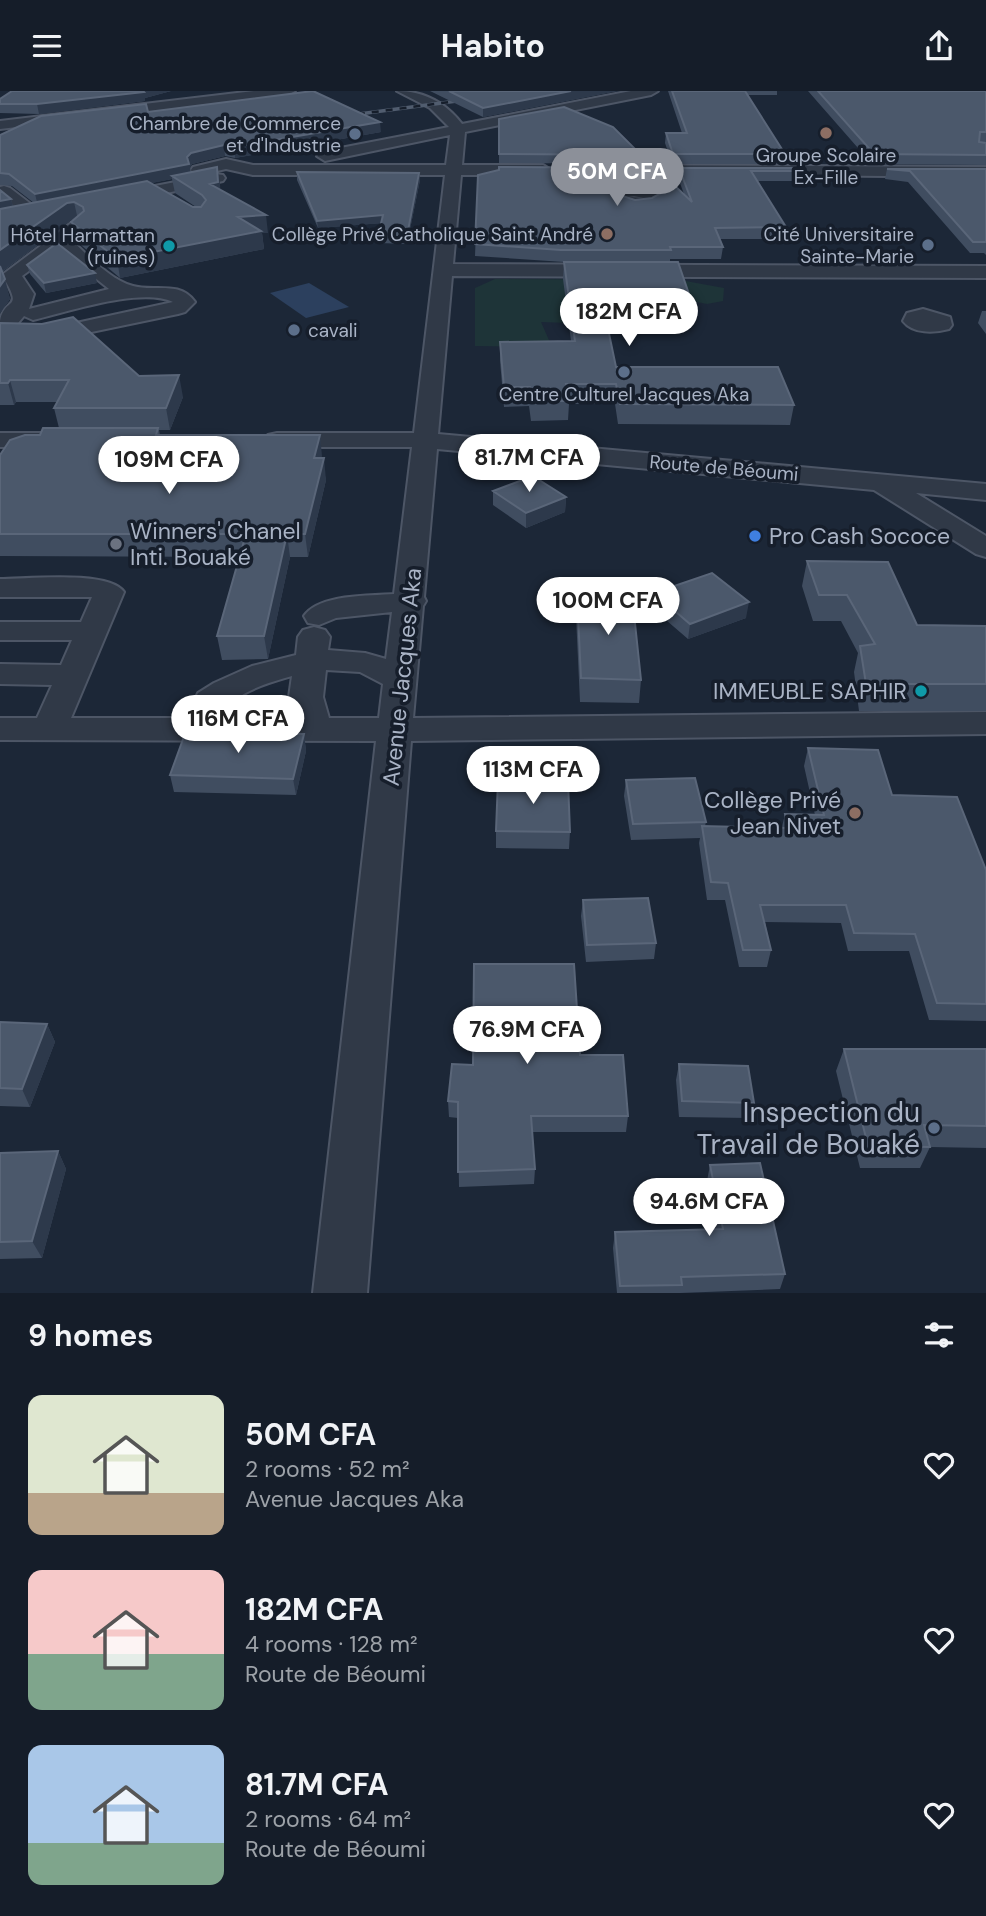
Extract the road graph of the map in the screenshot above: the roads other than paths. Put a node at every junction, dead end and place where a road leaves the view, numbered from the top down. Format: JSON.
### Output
{"nodes":[{"id":1,"x":288,"y":91,"type":"edge"},
{"id":2,"x":404,"y":91,"type":"edge"},
{"id":3,"x":651,"y":91,"type":"edge"},
{"id":4,"x":0,"y":125,"type":"edge"},
{"id":5,"x":458,"y":129,"type":"junction"},
{"id":6,"x":323,"y":137,"type":"edge"},
{"id":7,"x":385,"y":144,"type":"junction"},
{"id":8,"x":348,"y":151,"type":"junction"},
{"id":9,"x":253,"y":170,"type":"junction"},
{"id":10,"x":382,"y":170,"type":"junction"},
{"id":11,"x":453,"y":170,"type":"junction"},
{"id":12,"x":561,"y":170,"type":"edge"},
{"id":13,"x":602,"y":170,"type":"edge"},
{"id":14,"x":629,"y":170,"type":"junction"},
{"id":15,"x":170,"y":172,"type":"edge"},
{"id":16,"x":986,"y":172,"type":"edge"},
{"id":17,"x":143,"y":176,"type":"edge"},
{"id":18,"x":5,"y":191,"type":"edge"},
{"id":19,"x":154,"y":191,"type":"junction"},
{"id":20,"x":634,"y":191,"type":"edge"},
{"id":21,"x":106,"y":199,"type":"edge"},
{"id":22,"x":176,"y":205,"type":"edge"},
{"id":23,"x":34,"y":215,"type":"junction"},
{"id":24,"x":11,"y":220,"type":"edge"},
{"id":25,"x":60,"y":240,"type":"junction"},
{"id":26,"x":443,"y":269,"type":"junction"},
{"id":27,"x":891,"y":272,"type":"junction"},
{"id":28,"x":986,"y":272,"type":"edge"},
{"id":29,"x":120,"y":287,"type":"junction"},
{"id":30,"x":28,"y":309,"type":"junction"},
{"id":31,"x":923,"y":315,"type":"dead end"},
{"id":32,"x":0,"y":332,"type":"edge"},
{"id":33,"x":53,"y":334,"type":"edge"},
{"id":34,"x":0,"y":440,"type":"edge"},
{"id":35,"x":82,"y":440,"type":"edge"},
{"id":36,"x":260,"y":440,"type":"edge"},
{"id":37,"x":424,"y":440,"type":"junction"},
{"id":38,"x":880,"y":482,"type":"junction"},
{"id":39,"x":986,"y":492,"type":"edge"},
{"id":40,"x":986,"y":548,"type":"edge"},
{"id":41,"x":0,"y":587,"type":"edge"},
{"id":42,"x":411,"y":601,"type":"junction"},
{"id":43,"x":0,"y":631,"type":"edge"},
{"id":44,"x":92,"y":631,"type":"junction"},
{"id":45,"x":314,"y":639,"type":"junction"},
{"id":46,"x":0,"y":674,"type":"edge"},
{"id":47,"x":73,"y":674,"type":"junction"},
{"id":48,"x":400,"y":679,"type":"junction"},
{"id":49,"x":986,"y":723,"type":"edge"},
{"id":50,"x":0,"y":729,"type":"edge"},
{"id":51,"x":49,"y":729,"type":"junction"},
{"id":52,"x":315,"y":729,"type":"junction"},
{"id":53,"x":199,"y":730,"type":"junction"},
{"id":54,"x":396,"y":730,"type":"junction"},
{"id":55,"x":340,"y":1293,"type":"edge"}],
"edges":[{"from":1,"to":4,"type":"street"},
{"from":2,"to":5,"type":"street"},
{"from":3,"to":5,"type":"street"},
{"from":5,"to":7,"type":"street"},
{"from":5,"to":11,"type":"street","name":"Avenue Jacques Aka"},
{"from":6,"to":7,"type":"street"},
{"from":7,"to":8,"type":"street"},
{"from":8,"to":9,"type":"street"},
{"from":8,"to":10,"type":"street"},
{"from":9,"to":10,"type":"street"},
{"from":9,"to":19,"type":"street"},
{"from":10,"to":11,"type":"street"},
{"from":11,"to":12,"type":"street"},
{"from":11,"to":26,"type":"street","name":"Avenue Jacques Aka"},
{"from":13,"to":14,"type":"street"},
{"from":14,"to":16,"type":"street"},
{"from":14,"to":20,"type":"street"},
{"from":15,"to":17,"type":"street"},
{"from":18,"to":23,"type":"street"},
{"from":19,"to":21,"type":"street"},
{"from":19,"to":22,"type":"street"},
{"from":23,"to":24,"type":"street"},
{"from":23,"to":25,"type":"street"},
{"from":25,"to":29,"type":"street"},
{"from":25,"to":30,"type":"street"},
{"from":26,"to":27,"type":"street"},
{"from":26,"to":37,"type":"street","name":"Avenue Jacques Aka"},
{"from":27,"to":28,"type":"street"},
{"from":27,"to":31,"type":"street"},
{"from":29,"to":30,"type":"street"},
{"from":29,"to":33,"type":"street"},
{"from":30,"to":32,"type":"street"},
{"from":34,"to":35,"type":"street"},
{"from":36,"to":37,"type":"street","name":"Route de Béoumi"},
{"from":37,"to":38,"type":"street","name":"Route de Béoumi"},
{"from":37,"to":42,"type":"street","name":"Avenue Jacques Aka"},
{"from":38,"to":39,"type":"street","name":"Route de Béoumi"},
{"from":38,"to":40,"type":"street"},
{"from":41,"to":44,"type":"street"},
{"from":42,"to":45,"type":"street"},
{"from":42,"to":48,"type":"street","name":"Avenue Jacques Aka"},
{"from":43,"to":44,"type":"street"},
{"from":44,"to":47,"type":"street"},
{"from":45,"to":48,"type":"street"},
{"from":45,"to":52,"type":"street"},
{"from":45,"to":53,"type":"street"},
{"from":46,"to":47,"type":"street"},
{"from":47,"to":51,"type":"street"},
{"from":48,"to":54,"type":"street","name":"Avenue Jacques Aka"},
{"from":49,"to":54,"type":"street"},
{"from":50,"to":51,"type":"street"},
{"from":51,"to":53,"type":"street"},
{"from":52,"to":53,"type":"street"},
{"from":52,"to":54,"type":"street"},
{"from":54,"to":55,"type":"street","name":"Avenue Jacques Aka"}]}
